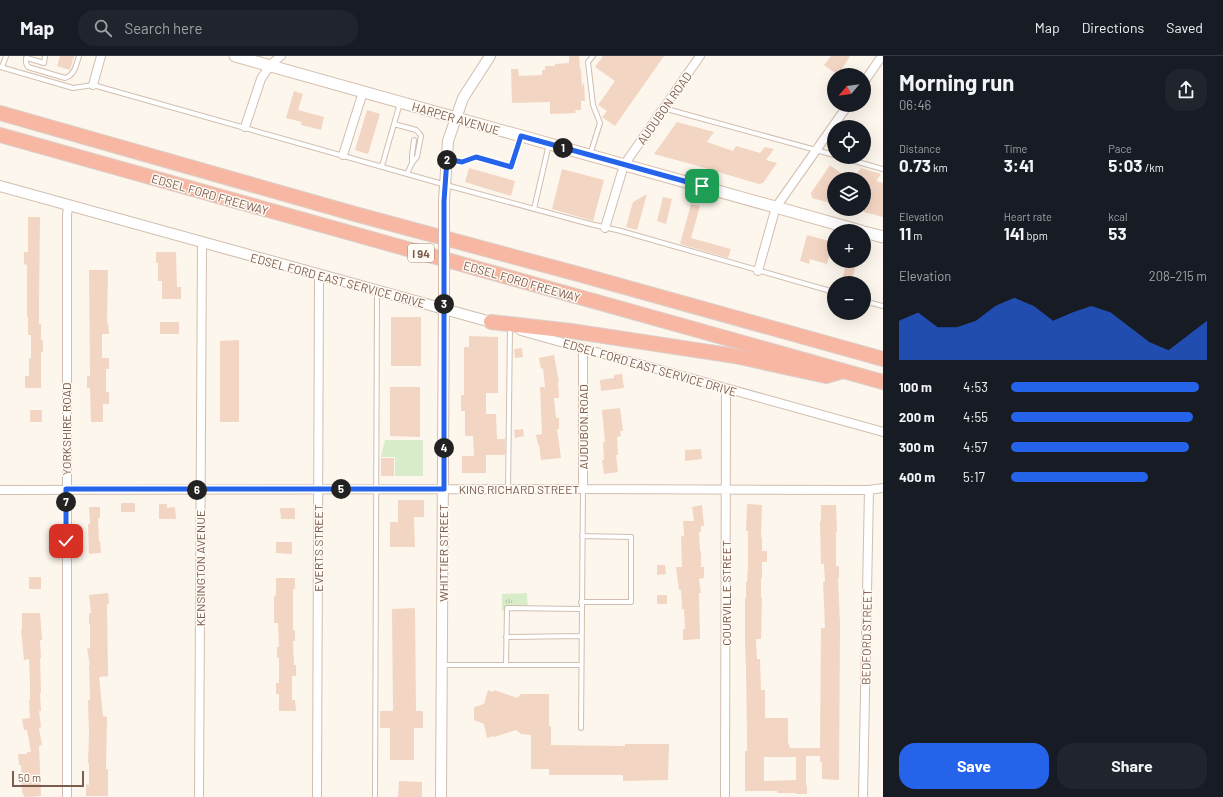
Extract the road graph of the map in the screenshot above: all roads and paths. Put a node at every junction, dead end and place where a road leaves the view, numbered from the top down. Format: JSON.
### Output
{"nodes":[{"id":1,"x":6,"y":56,"type":"edge"},
{"id":2,"x":45,"y":56,"type":"edge"},
{"id":3,"x":79,"y":56,"type":"edge"},
{"id":4,"x":100,"y":56,"type":"edge"},
{"id":5,"x":235,"y":56,"type":"edge"},
{"id":6,"x":281,"y":56,"type":"edge"},
{"id":7,"x":488,"y":56,"type":"edge"},
{"id":8,"x":593,"y":56,"type":"edge"},
{"id":9,"x":700,"y":56,"type":"edge"},
{"id":10,"x":882,"y":56,"type":"edge"},
{"id":11,"x":27,"y":57,"type":"edge"},
{"id":12,"x":270,"y":66,"type":"junction"},
{"id":13,"x":1,"y":67,"type":"edge"},
{"id":14,"x":42,"y":71,"type":"junction"},
{"id":15,"x":871,"y":72,"type":"edge"},
{"id":16,"x":40,"y":78,"type":"junction"},
{"id":17,"x":93,"y":85,"type":"junction"},
{"id":18,"x":363,"y":92,"type":"junction"},
{"id":19,"x":400,"y":102,"type":"junction"},
{"id":20,"x":0,"y":106,"type":"edge"},
{"id":21,"x":663,"y":108,"type":"junction"},
{"id":22,"x":843,"y":112,"type":"edge"},
{"id":23,"x":0,"y":113,"type":"edge"},
{"id":24,"x":456,"y":118,"type":"junction"},
{"id":25,"x":394,"y":124,"type":"junction"},
{"id":26,"x":50,"y":127,"type":"junction"},
{"id":27,"x":245,"y":127,"type":"junction"},
{"id":28,"x":412,"y":129,"type":"junction"},
{"id":29,"x":415,"y":134,"type":"dead end"},
{"id":30,"x":0,"y":135,"type":"edge"},
{"id":31,"x":521,"y":136,"type":"junction"},
{"id":32,"x":414,"y":140,"type":"dead end"},
{"id":33,"x":549,"y":144,"type":"junction"},
{"id":34,"x":816,"y":150,"type":"junction"},
{"id":35,"x":827,"y":153,"type":"edge"},
{"id":36,"x":342,"y":155,"type":"junction"},
{"id":37,"x":590,"y":155,"type":"junction"},
{"id":38,"x":447,"y":159,"type":"junction"},
{"id":39,"x":412,"y":163,"type":"junction"},
{"id":40,"x":865,"y":164,"type":"edge"},
{"id":41,"x":624,"y":165,"type":"junction"},
{"id":42,"x":382,"y":166,"type":"junction"},
{"id":43,"x":883,"y":169,"type":"edge"},
{"id":44,"x":407,"y":174,"type":"junction"},
{"id":45,"x":446,"y":184,"type":"junction"},
{"id":46,"x":0,"y":186,"type":"edge"},
{"id":47,"x":68,"y":205,"type":"junction"},
{"id":48,"x":776,"y":207,"type":"junction"},
{"id":49,"x":534,"y":209,"type":"junction"},
{"id":50,"x":838,"y":224,"type":"edge"},
{"id":51,"x":605,"y":228,"type":"junction"},
{"id":52,"x":871,"y":233,"type":"edge"},
{"id":53,"x":883,"y":237,"type":"edge"},
{"id":54,"x":202,"y":242,"type":"junction"},
{"id":55,"x":758,"y":271,"type":"junction"},
{"id":56,"x":319,"y":275,"type":"junction"},
{"id":57,"x":827,"y":290,"type":"edge"},
{"id":58,"x":377,"y":291,"type":"junction"},
{"id":59,"x":871,"y":303,"type":"edge"},
{"id":60,"x":883,"y":306,"type":"edge"},
{"id":61,"x":444,"y":309,"type":"junction"},
{"id":62,"x":491,"y":322,"type":"junction"},
{"id":63,"x":510,"y":327,"type":"junction"},
{"id":64,"x":583,"y":349,"type":"junction"},
{"id":65,"x":883,"y":359,"type":"edge"},
{"id":66,"x":843,"y":370,"type":"junction"},
{"id":67,"x":883,"y":382,"type":"edge"},
{"id":68,"x":726,"y":389,"type":"junction"},
{"id":69,"x":883,"y":432,"type":"edge"},
{"id":70,"x":883,"y":488,"type":"edge"},
{"id":71,"x":66,"y":489,"type":"junction"},
{"id":72,"x":318,"y":489,"type":"junction"},
{"id":73,"x":377,"y":489,"type":"junction"},
{"id":74,"x":444,"y":489,"type":"junction"},
{"id":75,"x":508,"y":489,"type":"junction"},
{"id":76,"x":583,"y":489,"type":"junction"},
{"id":77,"x":0,"y":490,"type":"edge"},
{"id":78,"x":201,"y":490,"type":"junction"},
{"id":79,"x":726,"y":490,"type":"junction"},
{"id":80,"x":869,"y":490,"type":"junction"},
{"id":81,"x":582,"y":536,"type":"junction"},
{"id":82,"x":581,"y":602,"type":"junction"},
{"id":83,"x":581,"y":609,"type":"junction"},
{"id":84,"x":581,"y":636,"type":"junction"},
{"id":85,"x":506,"y":637,"type":"junction"},
{"id":86,"x":442,"y":665,"type":"junction"},
{"id":87,"x":506,"y":665,"type":"junction"},
{"id":88,"x":581,"y":665,"type":"junction"},
{"id":89,"x":581,"y":728,"type":"dead end"},
{"id":90,"x":67,"y":797,"type":"edge"},
{"id":91,"x":199,"y":797,"type":"edge"},
{"id":92,"x":317,"y":797,"type":"edge"},
{"id":93,"x":375,"y":797,"type":"edge"},
{"id":94,"x":441,"y":797,"type":"edge"},
{"id":95,"x":725,"y":797,"type":"edge"},
{"id":96,"x":863,"y":797,"type":"edge"}],
"edges":[{"from":1,"to":13,"type":"lane"},
{"from":2,"to":11,"type":"lane"},
{"from":3,"to":14,"type":"lane"},
{"from":4,"to":17,"type":"street"},
{"from":5,"to":12,"type":"main road","name":"HARPER AVENUE"},
{"from":6,"to":12,"type":"street"},
{"from":7,"to":24,"type":"street","name":"WHITTIER STREET"},
{"from":8,"to":37,"type":"lane"},
{"from":9,"to":21,"type":"street","name":"AUDUBON ROAD"},
{"from":10,"to":15,"type":"street"},
{"from":11,"to":14,"type":"lane"},
{"from":12,"to":18,"type":"main road","name":"HARPER AVENUE"},
{"from":12,"to":27,"type":"street"},
{"from":13,"to":16,"type":"lane"},
{"from":14,"to":16,"type":"lane"},
{"from":16,"to":17,"type":"lane"},
{"from":17,"to":27,"type":"lane"},
{"from":18,"to":19,"type":"main road","name":"HARPER AVENUE"},
{"from":18,"to":36,"type":"street"},
{"from":19,"to":24,"type":"main road","name":"HARPER AVENUE"},
{"from":19,"to":25,"type":"lane"},
{"from":20,"to":26,"type":"highway"},
{"from":21,"to":34,"type":"lane"},
{"from":21,"to":41,"type":"street","name":"AUDUBON ROAD"},
{"from":22,"to":34,"type":"street"},
{"from":23,"to":26,"type":"highway","name":"EDSEL FORD FREEWAY","number":"I 94"},
{"from":24,"to":31,"type":"main road","name":"HARPER AVENUE"},
{"from":24,"to":38,"type":"street","name":"WHITTIER STREET"},
{"from":25,"to":28,"type":"lane"},
{"from":25,"to":42,"type":"lane"},
{"from":26,"to":65,"type":"highway","name":"EDSEL FORD FREEWAY","number":"I 94"},
{"from":27,"to":36,"type":"lane"},
{"from":28,"to":29,"type":"lane"},
{"from":28,"to":39,"type":"lane"},
{"from":30,"to":66,"type":"highway","name":"EDSEL FORD FREEWAY","number":"I 94"},
{"from":31,"to":33,"type":"main road","name":"HARPER AVENUE"},
{"from":31,"to":38,"type":"lane"},
{"from":32,"to":39,"type":"lane"},
{"from":33,"to":37,"type":"main road","name":"HARPER AVENUE"},
{"from":33,"to":49,"type":"lane"},
{"from":34,"to":35,"type":"lane"},
{"from":34,"to":48,"type":"street"},
{"from":36,"to":42,"type":"lane"},
{"from":37,"to":41,"type":"main road","name":"HARPER AVENUE"},
{"from":38,"to":45,"type":"street","name":"WHITTIER STREET"},
{"from":39,"to":44,"type":"lane"},
{"from":40,"to":43,"type":"lane"},
{"from":41,"to":48,"type":"main road","name":"HARPER AVENUE"},
{"from":41,"to":51,"type":"street","name":"AUDUBON ROAD"},
{"from":42,"to":44,"type":"lane"},
{"from":44,"to":45,"type":"lane"},
{"from":45,"to":49,"type":"lane"},
{"from":45,"to":61,"type":"street","name":"WHITTIER STREET","bridge":true},
{"from":46,"to":47,"type":"street","name":"EDSEL FORD EAST SERVICE DRIVE"},
{"from":47,"to":54,"type":"street","name":"EDSEL FORD EAST SERVICE DRIVE"},
{"from":47,"to":71,"type":"street","name":"YORKSHIRE ROAD"},
{"from":48,"to":50,"type":"main road","name":"HARPER AVENUE"},
{"from":48,"to":55,"type":"street"},
{"from":49,"to":51,"type":"lane"},
{"from":51,"to":55,"type":"lane"},
{"from":52,"to":53,"type":"main road","name":"HARPER AVENUE"},
{"from":54,"to":56,"type":"street","name":"EDSEL FORD EAST SERVICE DRIVE"},
{"from":54,"to":78,"type":"street","name":"KENSINGTON AVENUE"},
{"from":55,"to":57,"type":"lane"},
{"from":56,"to":58,"type":"street","name":"EDSEL FORD EAST SERVICE DRIVE"},
{"from":56,"to":72,"type":"street","name":"EVERTS STREET"},
{"from":58,"to":61,"type":"street","name":"EDSEL FORD EAST SERVICE DRIVE"},
{"from":58,"to":73,"type":"lane"},
{"from":59,"to":60,"type":"lane"},
{"from":61,"to":62,"type":"street","name":"EDSEL FORD EAST SERVICE DRIVE"},
{"from":61,"to":74,"type":"street","name":"WHITTIER STREET"},
{"from":62,"to":63,"type":"street","name":"EDSEL FORD EAST SERVICE DRIVE"},
{"from":62,"to":66,"type":"highway"},
{"from":63,"to":64,"type":"street","name":"EDSEL FORD EAST SERVICE DRIVE"},
{"from":63,"to":75,"type":"lane"},
{"from":64,"to":68,"type":"street","name":"EDSEL FORD EAST SERVICE DRIVE"},
{"from":64,"to":76,"type":"street","name":"AUDUBON ROAD"},
{"from":66,"to":67,"type":"highway","name":"EDSEL FORD FREEWAY","number":"I 94"},
{"from":68,"to":69,"type":"street","name":"EDSEL FORD EAST SERVICE DRIVE"},
{"from":68,"to":79,"type":"street","name":"COURVILLE STREET"},
{"from":70,"to":80,"type":"street"},
{"from":71,"to":77,"type":"street","name":"KING RICHARD STREET"},
{"from":71,"to":78,"type":"street","name":"KING RICHARD STREET"},
{"from":71,"to":90,"type":"street","name":"YORKSHIRE ROAD"},
{"from":72,"to":73,"type":"street","name":"KING RICHARD STREET"},
{"from":72,"to":78,"type":"street","name":"KING RICHARD STREET"},
{"from":72,"to":92,"type":"street","name":"EVERTS STREET"},
{"from":73,"to":74,"type":"street","name":"KING RICHARD STREET"},
{"from":73,"to":93,"type":"lane"},
{"from":74,"to":75,"type":"street","name":"KING RICHARD STREET"},
{"from":74,"to":86,"type":"street","name":"WHITTIER STREET"},
{"from":75,"to":76,"type":"street","name":"KING RICHARD STREET"},
{"from":76,"to":79,"type":"street","name":"KING RICHARD STREET"},
{"from":76,"to":81,"type":"lane","name":"AUDUBON ROAD"},
{"from":78,"to":91,"type":"street","name":"KENSINGTON AVENUE"},
{"from":79,"to":80,"type":"street","name":"KING RICHARD STREET"},
{"from":79,"to":95,"type":"street","name":"COURVILLE STREET"},
{"from":80,"to":96,"type":"street","name":"BEDFORD STREET"},
{"from":81,"to":82,"type":"lane","name":"AUDUBON ROAD"},
{"from":81,"to":82,"type":"lane"},
{"from":82,"to":83,"type":"lane","name":"AUDUBON ROAD"},
{"from":83,"to":84,"type":"lane","name":"AUDUBON ROAD"},
{"from":83,"to":85,"type":"lane"},
{"from":84,"to":85,"type":"lane"},
{"from":84,"to":88,"type":"lane","name":"AUDUBON ROAD"},
{"from":85,"to":87,"type":"lane"},
{"from":86,"to":87,"type":"lane"},
{"from":86,"to":94,"type":"street","name":"WHITTIER STREET"},
{"from":87,"to":88,"type":"lane"},
{"from":88,"to":89,"type":"lane","name":"AUDUBON ROAD"}]}
